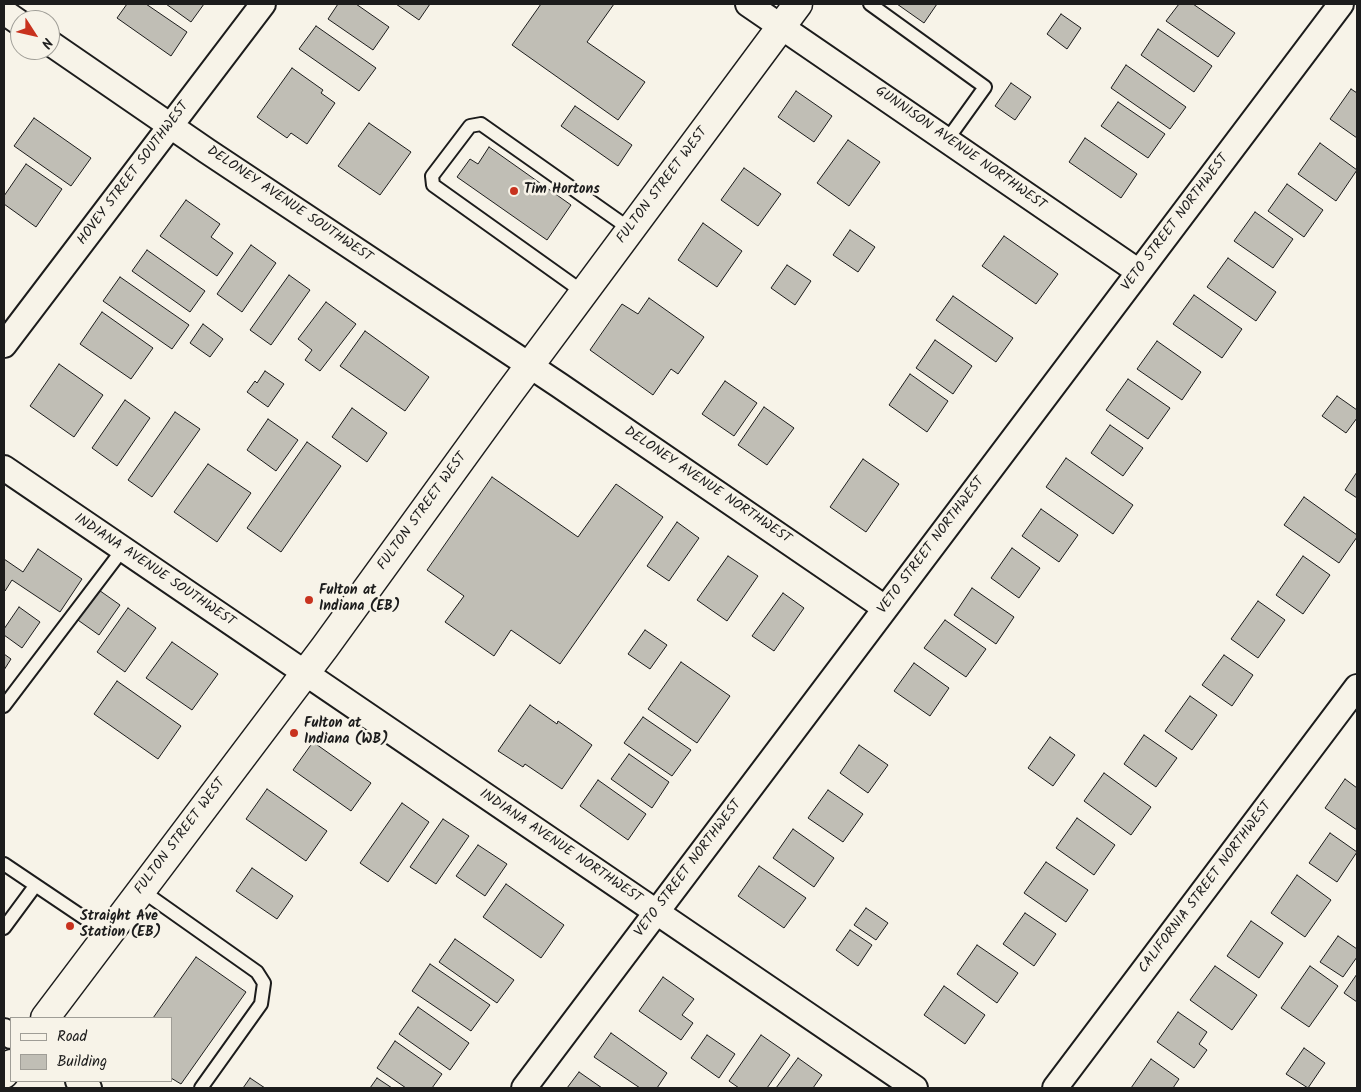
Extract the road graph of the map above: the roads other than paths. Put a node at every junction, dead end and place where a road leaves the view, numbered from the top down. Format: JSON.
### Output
{"nodes":[{"id":1,"x":264,"y":4,"type":"edge"},
{"id":2,"x":748,"y":4,"type":"edge"},
{"id":3,"x":798,"y":4,"type":"edge"},
{"id":4,"x":870,"y":4,"type":"edge"},
{"id":5,"x":1341,"y":4,"type":"edge"},
{"id":6,"x":781,"y":26,"type":"junction"},
{"id":7,"x":60,"y":51,"type":"edge"},
{"id":8,"x":171,"y":125,"type":"junction"},
{"id":9,"x":947,"y":140,"type":"junction"},
{"id":10,"x":630,"y":230,"type":"junction"},
{"id":11,"x":1138,"y":272,"type":"junction"},
{"id":12,"x":583,"y":292,"type":"junction"},
{"id":13,"x":4,"y":345,"type":"edge"},
{"id":14,"x":529,"y":365,"type":"junction"},
{"id":15,"x":4,"y":468,"type":"edge"},
{"id":16,"x":123,"y":549,"type":"junction"},
{"id":17,"x":885,"y":608,"type":"junction"},
{"id":18,"x":304,"y":673,"type":"junction"},
{"id":19,"x":1357,"y":687,"type":"edge"},
{"id":20,"x":4,"y":706,"type":"edge"},
{"id":21,"x":4,"y":864,"type":"edge"},
{"id":22,"x":35,"y":886,"type":"junction"},
{"id":23,"x":141,"y":890,"type":"junction"},
{"id":24,"x":656,"y":912,"type":"junction"},
{"id":25,"x":4,"y":928,"type":"edge"},
{"id":26,"x":108,"y":934,"type":"junction"},
{"id":27,"x":46,"y":1017,"type":"edge"},
{"id":28,"x":201,"y":1088,"type":"edge"},
{"id":29,"x":524,"y":1088,"type":"edge"},
{"id":30,"x":915,"y":1088,"type":"edge"},
{"id":31,"x":1056,"y":1088,"type":"edge"}],
"edges":[{"from":1,"to":8,"type":"street","name":"HOVEY STREET SOUTHWEST"},
{"from":2,"to":6,"type":"street","name":"GUNNISON AVENUE NORTHWEST"},
{"from":3,"to":6,"type":"main road","name":"FULTON STREET WEST"},
{"from":4,"to":9,"type":"lane"},
{"from":5,"to":11,"type":"street","name":"VETO STREET NORTHWEST"},
{"from":6,"to":9,"type":"street","name":"GUNNISON AVENUE NORTHWEST"},
{"from":6,"to":10,"type":"main road","name":"FULTON STREET WEST"},
{"from":7,"to":8,"type":"street","name":"DELONEY AVENUE SOUTHWEST"},
{"from":8,"to":13,"type":"street","name":"HOVEY STREET SOUTHWEST"},
{"from":8,"to":14,"type":"street","name":"DELONEY AVENUE SOUTHWEST"},
{"from":9,"to":11,"type":"street","name":"GUNNISON AVENUE NORTHWEST"},
{"from":10,"to":12,"type":"main road","name":"FULTON STREET WEST"},
{"from":10,"to":12,"type":"lane"},
{"from":11,"to":17,"type":"street","name":"VETO STREET NORTHWEST"},
{"from":12,"to":14,"type":"main road","name":"FULTON STREET WEST"},
{"from":14,"to":17,"type":"street","name":"DELONEY AVENUE NORTHWEST"},
{"from":14,"to":18,"type":"main road","name":"FULTON STREET WEST"},
{"from":15,"to":16,"type":"street","name":"INDIANA AVENUE SOUTHWEST"},
{"from":16,"to":18,"type":"street","name":"INDIANA AVENUE SOUTHWEST"},
{"from":16,"to":20,"type":"lane"},
{"from":17,"to":24,"type":"street","name":"VETO STREET NORTHWEST"},
{"from":18,"to":23,"type":"main road","name":"FULTON STREET WEST"},
{"from":18,"to":24,"type":"street","name":"INDIANA AVENUE NORTHWEST"},
{"from":19,"to":31,"type":"street","name":"CALIFORNIA STREET NORTHWEST"},
{"from":21,"to":22,"type":"lane"},
{"from":22,"to":25,"type":"lane"},
{"from":22,"to":26,"type":"lane"},
{"from":23,"to":26,"type":"main road","name":"FULTON STREET WEST"},
{"from":23,"to":28,"type":"lane"},
{"from":24,"to":29,"type":"street","name":"VETO STREET NORTHWEST"},
{"from":24,"to":30,"type":"street","name":"INDIANA AVENUE NORTHWEST"},
{"from":26,"to":27,"type":"main road","name":"FULTON STREET WEST"}]}
